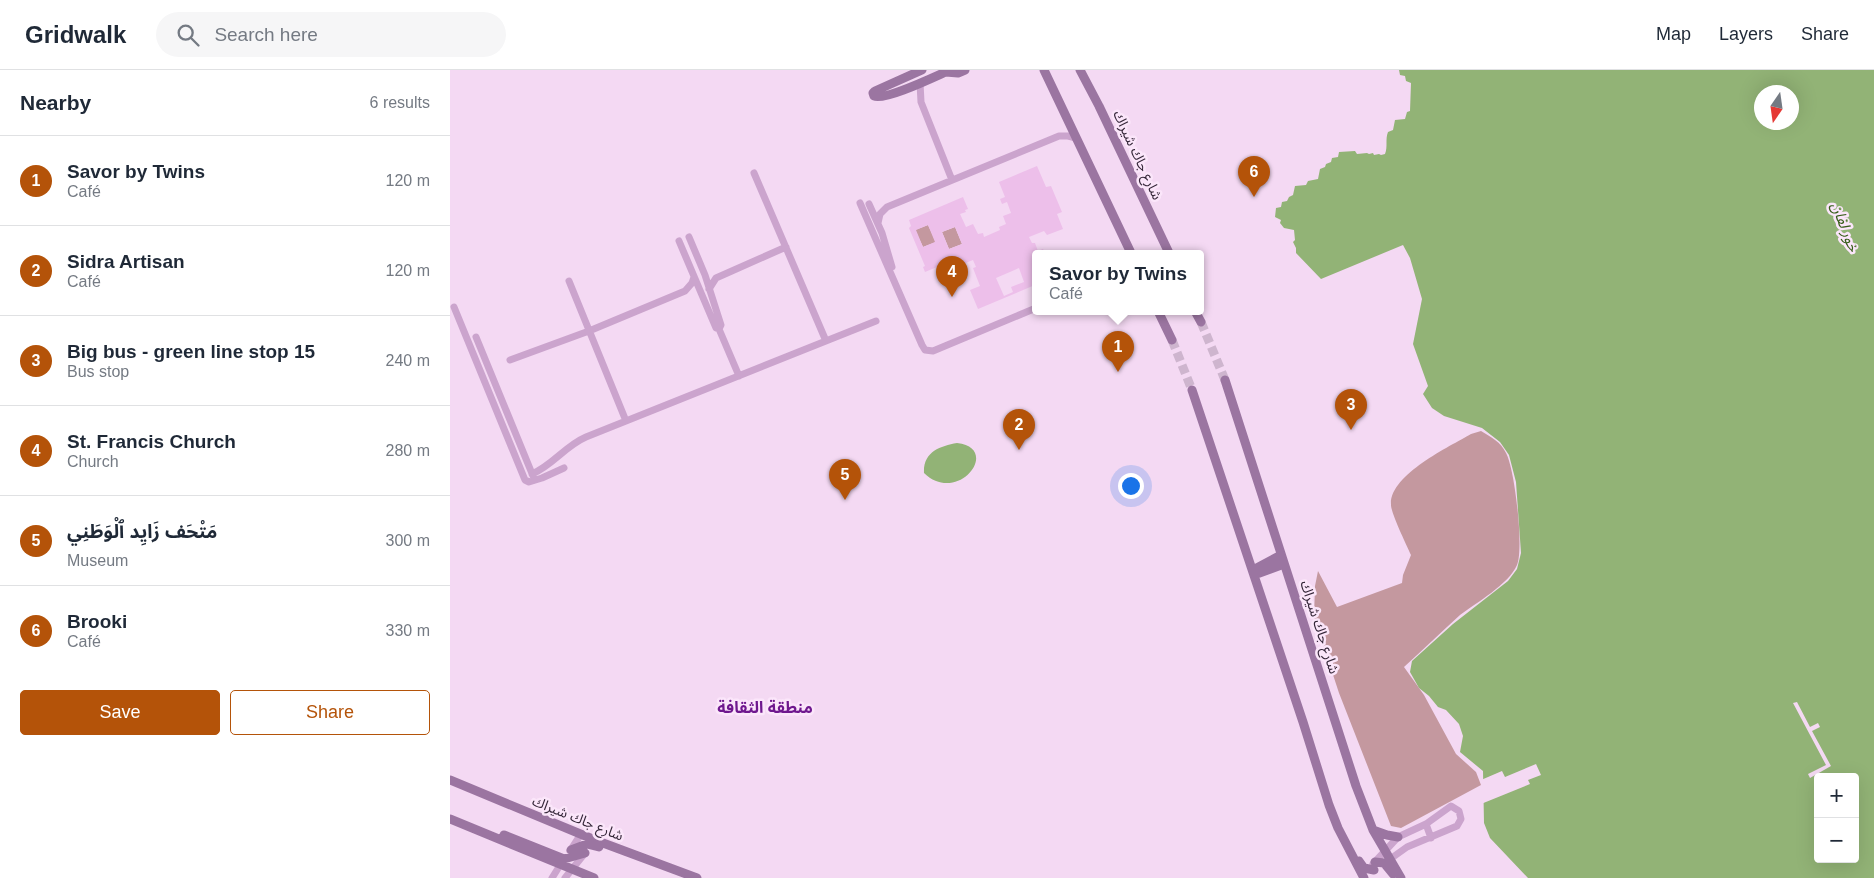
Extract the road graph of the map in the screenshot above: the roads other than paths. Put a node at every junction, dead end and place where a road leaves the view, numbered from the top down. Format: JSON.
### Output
{"nodes":[{"id":1,"x":920,"y":70,"type":"edge"},
{"id":2,"x":965,"y":70,"type":"edge"},
{"id":3,"x":1044,"y":70,"type":"edge"},
{"id":4,"x":1080,"y":70,"type":"edge"},
{"id":5,"x":948,"y":71,"type":"edge"},
{"id":6,"x":903,"y":74,"type":"edge"},
{"id":7,"x":920,"y":82,"type":"junction"},
{"id":8,"x":906,"y":88,"type":"junction"},
{"id":9,"x":921,"y":102,"type":"junction"},
{"id":10,"x":1068,"y":123,"type":"junction"},
{"id":11,"x":1059,"y":136,"type":"junction"},
{"id":12,"x":1076,"y":138,"type":"junction"},
{"id":13,"x":754,"y":173,"type":"dead end"},
{"id":14,"x":952,"y":180,"type":"junction"},
{"id":15,"x":860,"y":203,"type":"dead end"},
{"id":16,"x":887,"y":207,"type":"junction"},
{"id":17,"x":878,"y":223,"type":"junction"},
{"id":18,"x":689,"y":237,"type":"dead end"},
{"id":19,"x":679,"y":240,"type":"dead end"},
{"id":20,"x":786,"y":247,"type":"junction"},
{"id":21,"x":1130,"y":250,"type":"edge"},
{"id":22,"x":1168,"y":250,"type":"edge"},
{"id":23,"x":705,"y":275,"type":"junction"},
{"id":24,"x":694,"y":277,"type":"junction"},
{"id":25,"x":716,"y":278,"type":"junction"},
{"id":26,"x":895,"y":280,"type":"junction"},
{"id":27,"x":569,"y":281,"type":"dead end"},
{"id":28,"x":709,"y":289,"type":"junction"},
{"id":29,"x":685,"y":291,"type":"junction"},
{"id":30,"x":701,"y":293,"type":"junction"},
{"id":31,"x":454,"y":307,"type":"dead end"},
{"id":32,"x":1032,"y":310,"type":"edge"},
{"id":33,"x":1160,"y":315,"type":"edge"},
{"id":34,"x":1198,"y":315,"type":"edge"},
{"id":35,"x":876,"y":321,"type":"dead end"},
{"id":36,"x":1201,"y":322,"type":"tunnel mouth"},
{"id":37,"x":719,"y":329,"type":"junction"},
{"id":38,"x":589,"y":331,"type":"junction"},
{"id":39,"x":476,"y":337,"type":"dead end"},
{"id":40,"x":1172,"y":340,"type":"tunnel mouth"},
{"id":41,"x":826,"y":341,"type":"junction"},
{"id":42,"x":510,"y":360,"type":"dead end"},
{"id":43,"x":739,"y":376,"type":"junction"},
{"id":44,"x":1225,"y":380,"type":"tunnel mouth"},
{"id":45,"x":1192,"y":390,"type":"tunnel mouth"},
{"id":46,"x":626,"y":421,"type":"junction"},
{"id":47,"x":564,"y":468,"type":"dead end"},
{"id":48,"x":533,"y":477,"type":"junction"},
{"id":49,"x":1282,"y":559,"type":"junction"},
{"id":50,"x":1254,"y":573,"type":"junction"},
{"id":51,"x":450,"y":780,"type":"edge"},
{"id":52,"x":450,"y":819,"type":"edge"},
{"id":53,"x":1426,"y":824,"type":"junction"},
{"id":54,"x":1373,"y":830,"type":"junction"},
{"id":55,"x":581,"y":834,"type":"junction"},
{"id":56,"x":1398,"y":836,"type":"junction"},
{"id":57,"x":1430,"y":838,"type":"junction"},
{"id":58,"x":593,"y":842,"type":"junction"},
{"id":59,"x":571,"y":850,"type":"junction"},
{"id":60,"x":585,"y":852,"type":"junction"},
{"id":61,"x":562,"y":862,"type":"junction"},
{"id":62,"x":1374,"y":867,"type":"edge"},
{"id":63,"x":571,"y":870,"type":"junction"},
{"id":64,"x":552,"y":878,"type":"edge"},
{"id":65,"x":565,"y":878,"type":"edge"},
{"id":66,"x":594,"y":878,"type":"edge"},
{"id":67,"x":698,"y":878,"type":"edge"},
{"id":68,"x":1395,"y":878,"type":"edge"},
{"id":69,"x":1401,"y":878,"type":"edge"}],
"edges":[{"from":1,"to":6,"type":"street"},
{"from":2,"to":5,"type":"street"},
{"from":3,"to":10,"type":"street"},
{"from":4,"to":22,"type":"street","name":"شارع جاك شيراك"},
{"from":5,"to":7,"type":"street"},
{"from":6,"to":8,"type":"street"},
{"from":7,"to":8,"type":"street"},
{"from":7,"to":9,"type":"street"},
{"from":8,"to":9,"type":"street"},
{"from":9,"to":14,"type":"street"},
{"from":10,"to":11,"type":"street"},
{"from":10,"to":12,"type":"street"},
{"from":11,"to":12,"type":"street"},
{"from":11,"to":14,"type":"street"},
{"from":12,"to":21,"type":"street"},
{"from":13,"to":20,"type":"street"},
{"from":14,"to":16,"type":"street"},
{"from":15,"to":26,"type":"street"},
{"from":16,"to":17,"type":"street"},
{"from":16,"to":17,"type":"street"},
{"from":17,"to":26,"type":"street"},
{"from":18,"to":23,"type":"street"},
{"from":19,"to":24,"type":"street"},
{"from":20,"to":25,"type":"street"},
{"from":20,"to":41,"type":"street"},
{"from":23,"to":25,"type":"street"},
{"from":23,"to":28,"type":"street"},
{"from":24,"to":29,"type":"street"},
{"from":24,"to":30,"type":"street"},
{"from":25,"to":28,"type":"street"},
{"from":26,"to":32,"type":"street"},
{"from":27,"to":38,"type":"street"},
{"from":28,"to":37,"type":"street"},
{"from":29,"to":30,"type":"street"},
{"from":29,"to":38,"type":"street"},
{"from":30,"to":37,"type":"street"},
{"from":31,"to":48,"type":"street"},
{"from":33,"to":40,"type":"street"},
{"from":34,"to":36,"type":"street"},
{"from":35,"to":41,"type":"street"},
{"from":37,"to":43,"type":"street"},
{"from":38,"to":42,"type":"street"},
{"from":38,"to":46,"type":"street"},
{"from":39,"to":48,"type":"street"},
{"from":41,"to":43,"type":"street"},
{"from":43,"to":46,"type":"street"},
{"from":44,"to":49,"type":"street","name":"شارع جاك شيراك"},
{"from":45,"to":50,"type":"street","name":"شارع جاك شيراك"},
{"from":46,"to":48,"type":"street"},
{"from":47,"to":48,"type":"street"},
{"from":49,"to":50,"type":"street"},
{"from":49,"to":54,"type":"street","name":"شارع جاك شيراك"},
{"from":50,"to":62,"type":"street","name":"شارع جاك شيراك"},
{"from":51,"to":55,"type":"street","name":"شارع جاك شيراك"},
{"from":52,"to":61,"type":"street"},
{"from":53,"to":56,"type":"street"},
{"from":53,"to":57,"type":"street"},
{"from":53,"to":57,"type":"street"},
{"from":54,"to":56,"type":"street"},
{"from":54,"to":62,"type":"street","name":"شارع جاك شيراك"},
{"from":55,"to":58,"type":"street","name":"شارع جاك شيراك"},
{"from":55,"to":59,"type":"street"},
{"from":56,"to":62,"type":"street"},
{"from":57,"to":62,"type":"street"},
{"from":58,"to":59,"type":"street"},
{"from":58,"to":60,"type":"street"},
{"from":58,"to":67,"type":"street","name":"شارع جاك شيراك"},
{"from":59,"to":61,"type":"street"},
{"from":60,"to":61,"type":"street"},
{"from":60,"to":63,"type":"street"},
{"from":61,"to":63,"type":"street"},
{"from":61,"to":64,"type":"street"},
{"from":62,"to":68,"type":"street"},
{"from":62,"to":69,"type":"street","name":"شارع جاك شيراك"},
{"from":63,"to":65,"type":"street"},
{"from":63,"to":66,"type":"street"}]}
